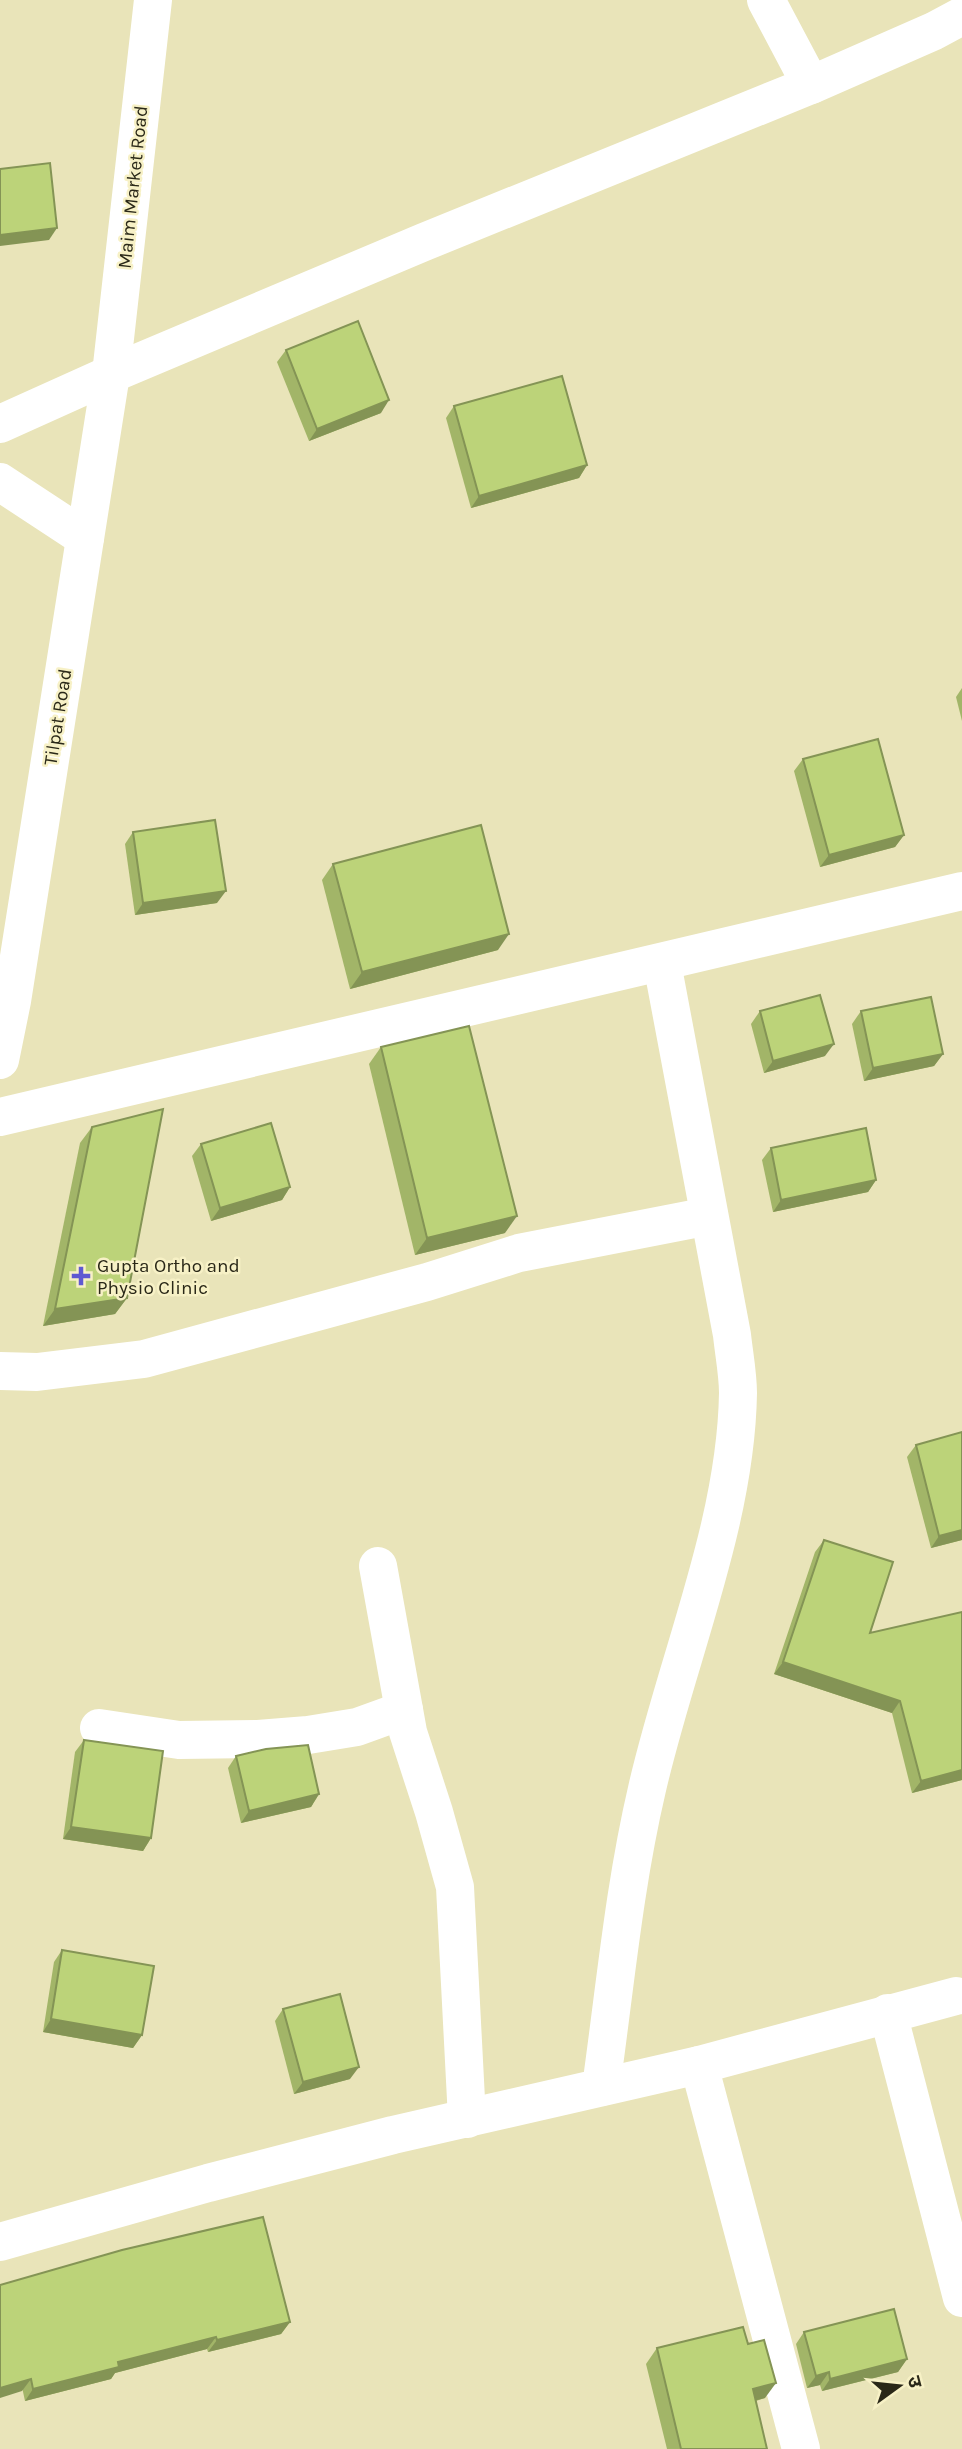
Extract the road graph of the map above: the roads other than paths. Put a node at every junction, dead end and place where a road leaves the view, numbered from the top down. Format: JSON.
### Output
{"nodes":[{"id":1,"x":153,"y":0,"type":"edge"},
{"id":2,"x":766,"y":0,"type":"edge"},
{"id":3,"x":962,"y":16,"type":"edge"},
{"id":4,"x":811,"y":85,"type":"junction"},
{"id":5,"x":111,"y":374,"type":"junction"},
{"id":6,"x":0,"y":424,"type":"edge"},
{"id":7,"x":0,"y":482,"type":"edge"},
{"id":8,"x":85,"y":538,"type":"junction"},
{"id":9,"x":962,"y":891,"type":"edge"},
{"id":10,"x":662,"y":963,"type":"junction"},
{"id":11,"x":0,"y":1059,"type":"edge"},
{"id":12,"x":0,"y":1117,"type":"edge"},
{"id":13,"x":709,"y":1216,"type":"junction"},
{"id":14,"x":0,"y":1371,"type":"edge"},
{"id":15,"x":378,"y":1566,"type":"dead end"},
{"id":16,"x":404,"y":1710,"type":"junction"},
{"id":17,"x":99,"y":1728,"type":"dead end"},
{"id":18,"x":956,"y":1996,"type":"dead end"},
{"id":19,"x":888,"y":2013,"type":"junction"},
{"id":20,"x":699,"y":2065,"type":"junction"},
{"id":21,"x":601,"y":2087,"type":"junction"},
{"id":22,"x":467,"y":2119,"type":"junction"},
{"id":23,"x":0,"y":2242,"type":"edge"},
{"id":24,"x":962,"y":2298,"type":"edge"},
{"id":25,"x":801,"y":2449,"type":"edge"}],
"edges":[{"from":1,"to":5,"type":"street","name":"Maim Market Road"},
{"from":2,"to":4,"type":"street"},
{"from":3,"to":4,"type":"street"},
{"from":4,"to":5,"type":"street"},
{"from":5,"to":6,"type":"street"},
{"from":5,"to":8,"type":"street","name":"Tilpat Road"},
{"from":7,"to":8,"type":"street"},
{"from":8,"to":11,"type":"street","name":"Tilpat Road"},
{"from":9,"to":10,"type":"street"},
{"from":10,"to":12,"type":"street"},
{"from":10,"to":13,"type":"street"},
{"from":13,"to":14,"type":"street"},
{"from":13,"to":21,"type":"street"},
{"from":15,"to":16,"type":"street"},
{"from":16,"to":17,"type":"street"},
{"from":16,"to":22,"type":"street"},
{"from":18,"to":19,"type":"street"},
{"from":19,"to":20,"type":"street"},
{"from":19,"to":24,"type":"street"},
{"from":20,"to":21,"type":"street"},
{"from":20,"to":25,"type":"street"},
{"from":21,"to":22,"type":"street"},
{"from":22,"to":23,"type":"street"}]}
